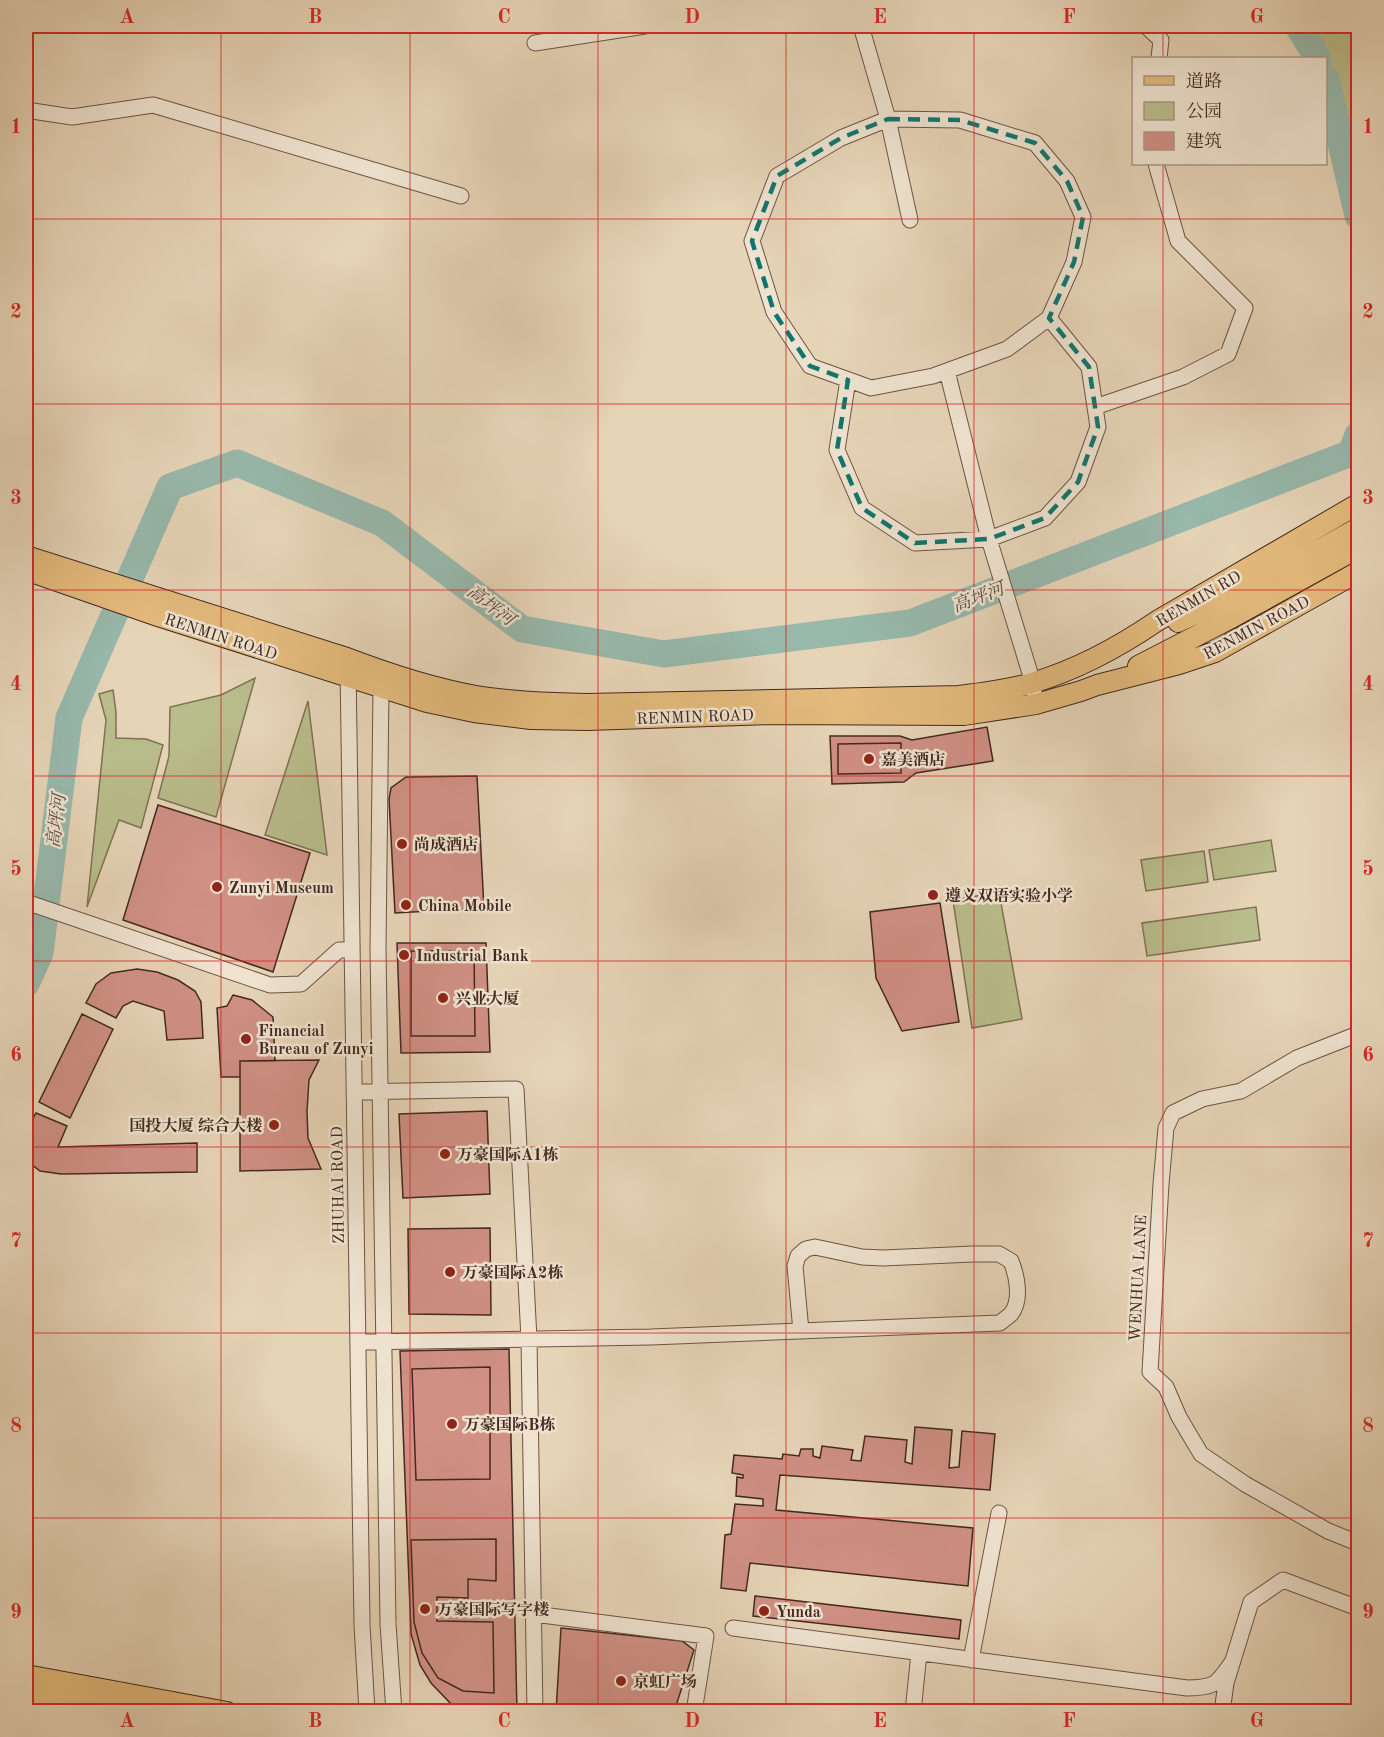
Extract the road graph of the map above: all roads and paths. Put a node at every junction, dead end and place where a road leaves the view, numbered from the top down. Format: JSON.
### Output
{"nodes":[{"id":1,"x":645,"y":26,"type":"edge"},
{"id":2,"x":861,"y":26,"type":"edge"},
{"id":3,"x":1146,"y":26,"type":"edge"},
{"id":4,"x":535,"y":43,"type":"dead end"},
{"id":5,"x":1159,"y":57,"type":"edge"},
{"id":6,"x":26,"y":110,"type":"edge"},
{"id":7,"x":888,"y":119,"type":"junction"},
{"id":8,"x":1156,"y":165,"type":"edge"},
{"id":9,"x":461,"y":196,"type":"dead end"},
{"id":10,"x":910,"y":220,"type":"dead end"},
{"id":11,"x":1049,"y":318,"type":"junction"},
{"id":12,"x":947,"y":371,"type":"junction"},
{"id":13,"x":848,"y":380,"type":"junction"},
{"id":14,"x":1095,"y":407,"type":"junction"},
{"id":15,"x":1359,"y":504,"type":"edge"},
{"id":16,"x":1359,"y":528,"type":"edge"},
{"id":17,"x":989,"y":539,"type":"junction"},
{"id":18,"x":1359,"y":548,"type":"edge"},
{"id":19,"x":26,"y":556,"type":"edge"},
{"id":20,"x":26,"y":570,"type":"edge"},
{"id":21,"x":1359,"y":572,"type":"edge"},
{"id":22,"x":77,"y":580,"type":"junction"},
{"id":23,"x":1077,"y":666,"type":"junction"},
{"id":24,"x":348,"y":668,"type":"junction"},
{"id":25,"x":383,"y":680,"type":"junction"},
{"id":26,"x":1033,"y":683,"type":"junction"},
{"id":27,"x":1097,"y":685,"type":"junction"},
{"id":28,"x":1036,"y":704,"type":"junction"},
{"id":29,"x":26,"y":902,"type":"edge"},
{"id":30,"x":352,"y":949,"type":"junction"},
{"id":31,"x":1359,"y":1034,"type":"edge"},
{"id":32,"x":354,"y":1092,"type":"junction"},
{"id":33,"x":380,"y":1092,"type":"junction"},
{"id":34,"x":801,"y":1331,"type":"junction"},
{"id":35,"x":529,"y":1339,"type":"junction"},
{"id":36,"x":384,"y":1341,"type":"junction"},
{"id":37,"x":358,"y":1342,"type":"junction"},
{"id":38,"x":999,"y":1513,"type":"dead end"},
{"id":39,"x":1359,"y":1543,"type":"edge"},
{"id":40,"x":1359,"y":1608,"type":"edge"},
{"id":41,"x":534,"y":1614,"type":"junction"},
{"id":42,"x":733,"y":1628,"type":"dead end"},
{"id":43,"x":919,"y":1653,"type":"junction"},
{"id":44,"x":971,"y":1660,"type":"junction"},
{"id":45,"x":1233,"y":1661,"type":"junction"},
{"id":46,"x":26,"y":1674,"type":"edge"},
{"id":47,"x":26,"y":1692,"type":"edge"},
{"id":48,"x":130,"y":1712,"type":"edge"},
{"id":49,"x":227,"y":1712,"type":"edge"},
{"id":50,"x":367,"y":1712,"type":"edge"},
{"id":51,"x":394,"y":1712,"type":"edge"},
{"id":52,"x":536,"y":1712,"type":"edge"},
{"id":53,"x":694,"y":1712,"type":"edge"},
{"id":54,"x":913,"y":1712,"type":"edge"},
{"id":55,"x":1222,"y":1712,"type":"edge"}],
"edges":[{"from":1,"to":4,"type":"street"},
{"from":2,"to":7,"type":"street"},
{"from":3,"to":5,"type":"street"},
{"from":6,"to":9,"type":"street"},
{"from":7,"to":10,"type":"street"},
{"from":7,"to":11,"type":"street"},
{"from":7,"to":13,"type":"street"},
{"from":8,"to":14,"type":"street"},
{"from":11,"to":12,"type":"street"},
{"from":11,"to":14,"type":"street"},
{"from":12,"to":13,"type":"street"},
{"from":12,"to":17,"type":"street"},
{"from":13,"to":17,"type":"street"},
{"from":14,"to":17,"type":"street"},
{"from":15,"to":23,"type":"main road","name":"RENMIN RD"},
{"from":16,"to":23,"type":"main road"},
{"from":17,"to":26,"type":"street"},
{"from":18,"to":27,"type":"main road"},
{"from":19,"to":22,"type":"main road","name":"RENMIN ROAD"},
{"from":20,"to":22,"type":"main road","name":"RENMIN ROAD"},
{"from":21,"to":27,"type":"main road","name":"RENMIN ROAD"},
{"from":22,"to":24,"type":"main road","name":"RENMIN ROAD"},
{"from":23,"to":26,"type":"main road","name":"RENMIN RD"},
{"from":24,"to":25,"type":"main road","name":"RENMIN ROAD"},
{"from":24,"to":30,"type":"street","name":"ZHUHAI ROAD"},
{"from":25,"to":26,"type":"main road","name":"RENMIN ROAD"},
{"from":25,"to":28,"type":"main road","name":"RENMIN ROAD"},
{"from":25,"to":33,"type":"street"},
{"from":26,"to":28,"type":"street"},
{"from":27,"to":28,"type":"main road","name":"RENMIN ROAD"},
{"from":29,"to":30,"type":"street"},
{"from":30,"to":32,"type":"street","name":"ZHUHAI ROAD"},
{"from":31,"to":39,"type":"street","name":"WENHUA LANE"},
{"from":32,"to":33,"type":"street"},
{"from":32,"to":37,"type":"street","name":"ZHUHAI ROAD"},
{"from":33,"to":35,"type":"street"},
{"from":33,"to":36,"type":"street"},
{"from":34,"to":34,"type":"street"},
{"from":34,"to":35,"type":"street"},
{"from":35,"to":36,"type":"street"},
{"from":35,"to":41,"type":"street"},
{"from":36,"to":37,"type":"street"},
{"from":36,"to":51,"type":"street"},
{"from":37,"to":50,"type":"street","name":"ZHUHAI ROAD"},
{"from":38,"to":44,"type":"street"},
{"from":40,"to":45,"type":"street"},
{"from":41,"to":52,"type":"street"},
{"from":41,"to":53,"type":"street"},
{"from":42,"to":43,"type":"street"},
{"from":43,"to":44,"type":"street"},
{"from":43,"to":54,"type":"street"},
{"from":44,"to":45,"type":"street"},
{"from":45,"to":55,"type":"street"},
{"from":46,"to":49,"type":"main road"},
{"from":47,"to":48,"type":"main road"}]}
